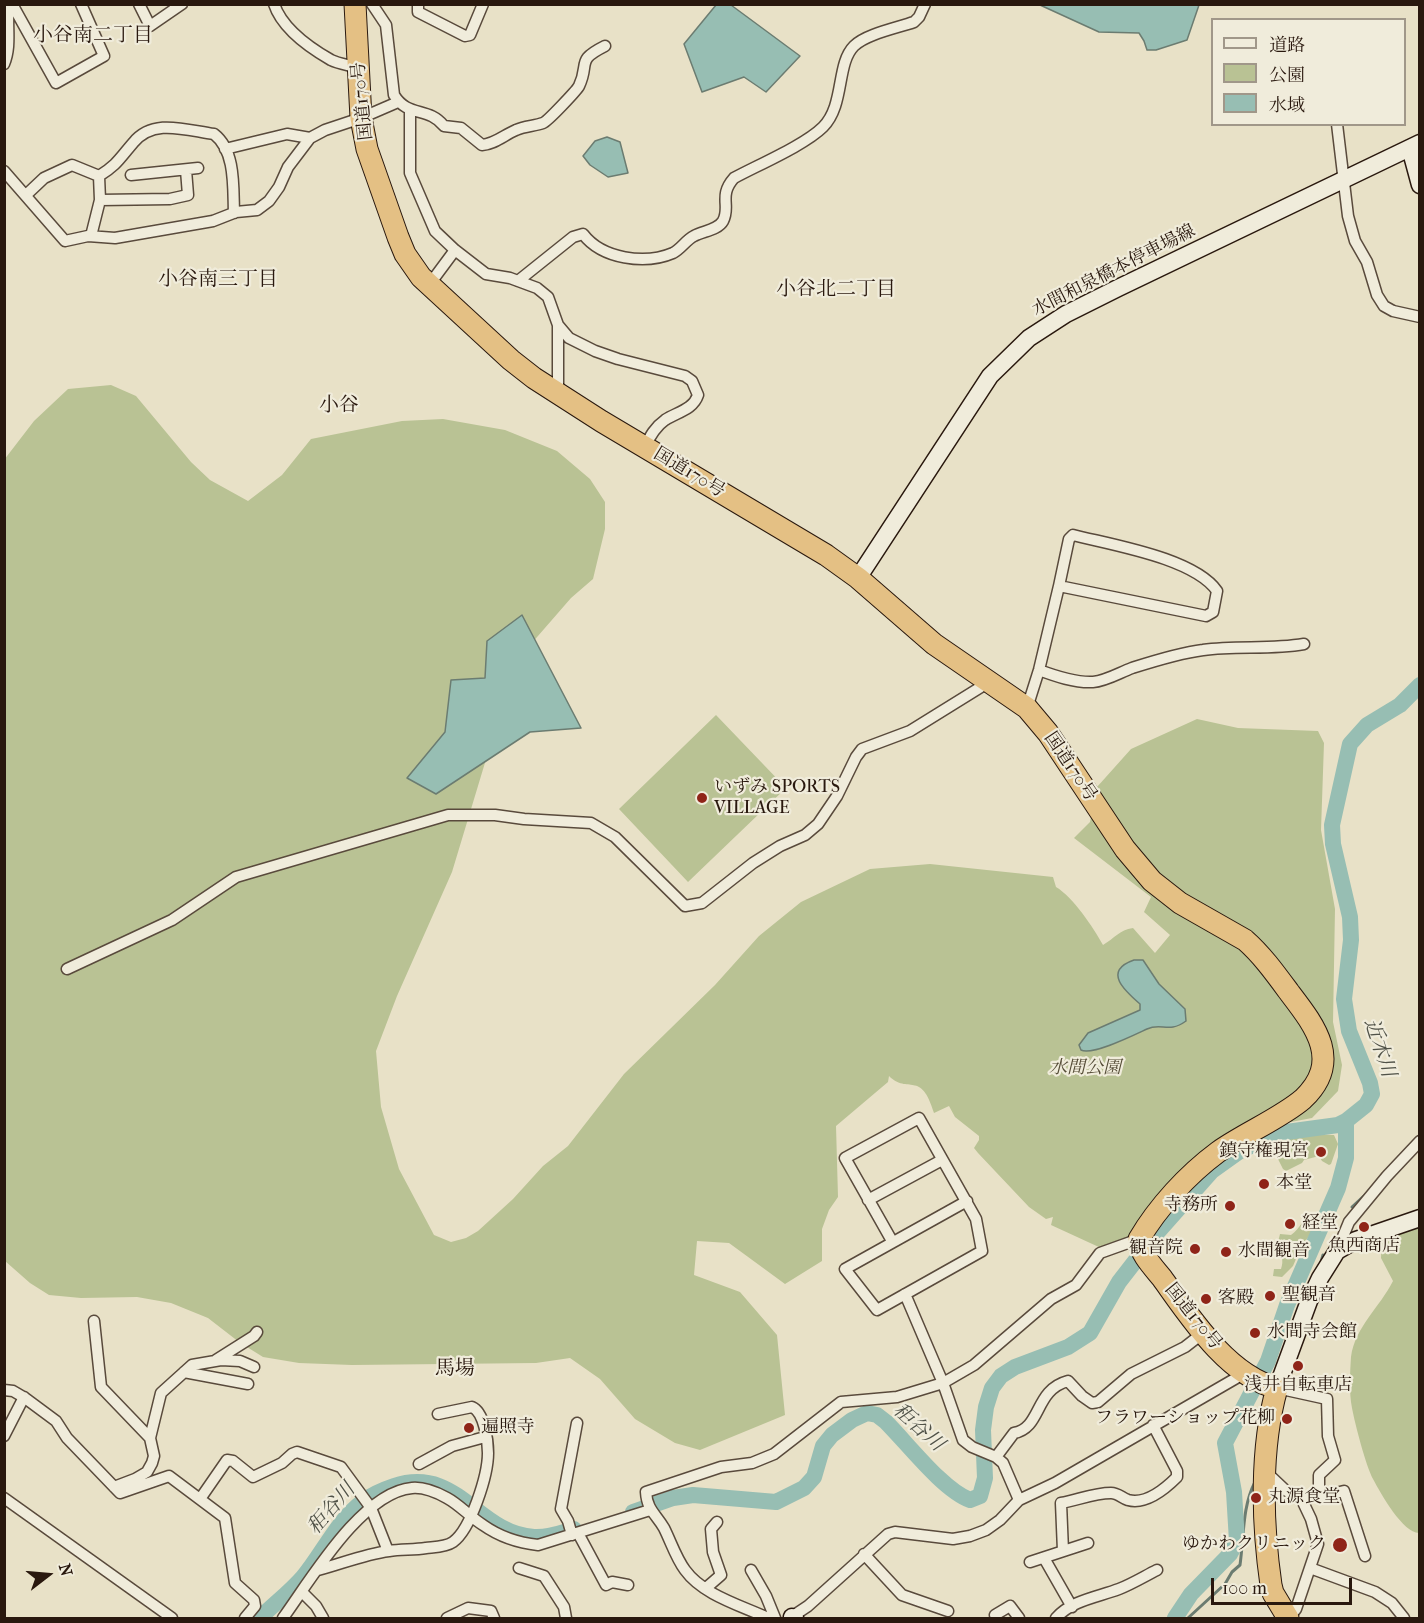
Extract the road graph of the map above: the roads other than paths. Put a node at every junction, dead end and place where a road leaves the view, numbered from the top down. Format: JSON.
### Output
{"nodes":[{"id":1,"x":10,"y":4,"type":"edge"},
{"id":2,"x":81,"y":4,"type":"edge"},
{"id":3,"x":139,"y":4,"type":"edge"},
{"id":4,"x":182,"y":4,"type":"edge"},
{"id":5,"x":274,"y":4,"type":"edge"},
{"id":6,"x":356,"y":4,"type":"edge"},
{"id":7,"x":372,"y":4,"type":"edge"},
{"id":8,"x":418,"y":4,"type":"edge"},
{"id":9,"x":483,"y":4,"type":"edge"},
{"id":10,"x":925,"y":4,"type":"edge"},
{"id":11,"x":605,"y":46,"type":"dead end"},
{"id":12,"x":4,"y":64,"type":"edge"},
{"id":13,"x":359,"y":68,"type":"junction"},
{"id":14,"x":398,"y":102,"type":"junction"},
{"id":15,"x":410,"y":111,"type":"junction"},
{"id":16,"x":362,"y":118,"type":"junction"},
{"id":17,"x":1337,"y":126,"type":"edge"},
{"id":18,"x":310,"y":138,"type":"junction"},
{"id":19,"x":1415,"y":145,"type":"edge"},
{"id":20,"x":225,"y":149,"type":"junction"},
{"id":21,"x":198,"y":168,"type":"dead end"},
{"id":22,"x":186,"y":170,"type":"junction"},
{"id":23,"x":4,"y":171,"type":"edge"},
{"id":24,"x":131,"y":175,"type":"dead end"},
{"id":25,"x":99,"y":176,"type":"junction"},
{"id":26,"x":1342,"y":180,"type":"junction"},
{"id":27,"x":1419,"y":184,"type":"edge"},
{"id":28,"x":26,"y":195,"type":"junction"},
{"id":29,"x":100,"y":200,"type":"junction"},
{"id":30,"x":234,"y":213,"type":"junction"},
{"id":31,"x":90,"y":236,"type":"junction"},
{"id":32,"x":454,"y":250,"type":"junction"},
{"id":33,"x":519,"y":281,"type":"junction"},
{"id":34,"x":429,"y":285,"type":"junction"},
{"id":35,"x":1419,"y":317,"type":"edge"},
{"id":36,"x":558,"y":325,"type":"junction"},
{"id":37,"x":558,"y":394,"type":"junction"},
{"id":38,"x":645,"y":447,"type":"junction"},
{"id":39,"x":858,"y":578,"type":"junction"},
{"id":40,"x":1059,"y":586,"type":"junction"},
{"id":41,"x":1304,"y":644,"type":"dead end"},
{"id":42,"x":1039,"y":670,"type":"junction"},
{"id":43,"x":989,"y":682,"type":"junction"},
{"id":44,"x":1027,"y":708,"type":"junction"},
{"id":45,"x":67,"y":969,"type":"dead end"},
{"id":46,"x":1419,"y":1141,"type":"edge"},
{"id":47,"x":942,"y":1160,"type":"junction"},
{"id":48,"x":868,"y":1200,"type":"junction"},
{"id":49,"x":967,"y":1201,"type":"junction"},
{"id":50,"x":1419,"y":1218,"type":"edge"},
{"id":51,"x":892,"y":1241,"type":"junction"},
{"id":52,"x":1139,"y":1242,"type":"junction"},
{"id":53,"x":1337,"y":1251,"type":"junction"},
{"id":54,"x":905,"y":1294,"type":"junction"},
{"id":55,"x":94,"y":1321,"type":"dead end"},
{"id":56,"x":258,"y":1332,"type":"dead end"},
{"id":57,"x":1203,"y":1333,"type":"junction"},
{"id":58,"x":215,"y":1361,"type":"junction"},
{"id":59,"x":254,"y":1366,"type":"dead end"},
{"id":60,"x":184,"y":1372,"type":"junction"},
{"id":61,"x":1247,"y":1374,"type":"junction"},
{"id":62,"x":943,"y":1383,"type":"junction"},
{"id":63,"x":248,"y":1384,"type":"dead end"},
{"id":64,"x":1274,"y":1387,"type":"junction"},
{"id":65,"x":4,"y":1390,"type":"edge"},
{"id":66,"x":24,"y":1397,"type":"junction"},
{"id":67,"x":438,"y":1414,"type":"dead end"},
{"id":68,"x":577,"y":1423,"type":"dead end"},
{"id":69,"x":1153,"y":1425,"type":"junction"},
{"id":70,"x":4,"y":1436,"type":"edge"},
{"id":71,"x":485,"y":1437,"type":"junction"},
{"id":72,"x":150,"y":1438,"type":"junction"},
{"id":73,"x":996,"y":1457,"type":"junction"},
{"id":74,"x":419,"y":1464,"type":"dead end"},
{"id":75,"x":1265,"y":1470,"type":"junction"},
{"id":76,"x":114,"y":1487,"type":"junction"},
{"id":77,"x":1319,"y":1494,"type":"junction"},
{"id":78,"x":4,"y":1498,"type":"edge"},
{"id":79,"x":200,"y":1499,"type":"junction"},
{"id":80,"x":1019,"y":1500,"type":"junction"},
{"id":81,"x":1302,"y":1500,"type":"junction"},
{"id":82,"x":371,"y":1508,"type":"junction"},
{"id":83,"x":650,"y":1510,"type":"junction"},
{"id":84,"x":471,"y":1515,"type":"junction"},
{"id":85,"x":717,"y":1522,"type":"dead end"},
{"id":86,"x":575,"y":1534,"type":"junction"},
{"id":87,"x":1088,"y":1543,"type":"dead end"},
{"id":88,"x":388,"y":1551,"type":"junction"},
{"id":89,"x":1063,"y":1551,"type":"junction"},
{"id":90,"x":864,"y":1554,"type":"junction"},
{"id":91,"x":1365,"y":1556,"type":"dead end"},
{"id":92,"x":1044,"y":1558,"type":"junction"},
{"id":93,"x":1030,"y":1562,"type":"dead end"},
{"id":94,"x":519,"y":1568,"type":"dead end"},
{"id":95,"x":1310,"y":1568,"type":"junction"},
{"id":96,"x":318,"y":1570,"type":"junction"},
{"id":97,"x":751,"y":1570,"type":"dead end"},
{"id":98,"x":1157,"y":1570,"type":"dead end"},
{"id":99,"x":628,"y":1585,"type":"dead end"},
{"id":100,"x":706,"y":1588,"type":"junction"},
{"id":101,"x":302,"y":1592,"type":"junction"},
{"id":102,"x":1072,"y":1607,"type":"junction"},
{"id":103,"x":948,"y":1611,"type":"dead end"},
{"id":104,"x":995,"y":1615,"type":"dead end"},
{"id":105,"x":172,"y":1618,"type":"edge"},
{"id":106,"x":245,"y":1618,"type":"edge"},
{"id":107,"x":283,"y":1618,"type":"edge"},
{"id":108,"x":323,"y":1618,"type":"edge"},
{"id":109,"x":447,"y":1618,"type":"edge"},
{"id":110,"x":494,"y":1618,"type":"edge"},
{"id":111,"x":566,"y":1618,"type":"edge"},
{"id":112,"x":768,"y":1618,"type":"edge"},
{"id":113,"x":775,"y":1618,"type":"edge"},
{"id":114,"x":793,"y":1618,"type":"edge"},
{"id":115,"x":1019,"y":1618,"type":"edge"},
{"id":116,"x":1056,"y":1618,"type":"edge"},
{"id":117,"x":1288,"y":1618,"type":"edge"},
{"id":118,"x":1404,"y":1618,"type":"edge"}],
"edges":[{"from":1,"to":2,"type":"street"},
{"from":1,"to":12,"type":"street"},
{"from":3,"to":4,"type":"street"},
{"from":5,"to":13,"type":"street"},
{"from":6,"to":13,"type":"highway","name":"国道170号"},
{"from":7,"to":14,"type":"street"},
{"from":8,"to":9,"type":"street"},
{"from":10,"to":33,"type":"street"},
{"from":11,"to":15,"type":"street"},
{"from":13,"to":16,"type":"highway","name":"国道170号"},
{"from":14,"to":15,"type":"street"},
{"from":14,"to":16,"type":"street"},
{"from":15,"to":32,"type":"street"},
{"from":16,"to":18,"type":"street"},
{"from":16,"to":34,"type":"highway","name":"国道170号"},
{"from":17,"to":26,"type":"street"},
{"from":18,"to":20,"type":"street"},
{"from":18,"to":30,"type":"street"},
{"from":19,"to":26,"type":"main road","name":"水間和泉橋本停車場線"},
{"from":19,"to":27,"type":"main road"},
{"from":20,"to":25,"type":"street"},
{"from":20,"to":30,"type":"street"},
{"from":21,"to":22,"type":"street"},
{"from":22,"to":24,"type":"street"},
{"from":22,"to":29,"type":"street"},
{"from":23,"to":28,"type":"street"},
{"from":25,"to":28,"type":"street"},
{"from":25,"to":29,"type":"street"},
{"from":26,"to":35,"type":"street"},
{"from":26,"to":39,"type":"main road","name":"水間和泉橋本停車場線"},
{"from":28,"to":31,"type":"street"},
{"from":29,"to":31,"type":"street"},
{"from":30,"to":31,"type":"street"},
{"from":32,"to":33,"type":"street"},
{"from":32,"to":34,"type":"street"},
{"from":33,"to":36,"type":"street"},
{"from":34,"to":37,"type":"highway","name":"国道170号"},
{"from":36,"to":37,"type":"street"},
{"from":36,"to":38,"type":"street"},
{"from":37,"to":38,"type":"highway","name":"国道170号"},
{"from":38,"to":39,"type":"highway","name":"国道170号"},
{"from":39,"to":43,"type":"highway","name":"国道170号"},
{"from":40,"to":40,"type":"street"},
{"from":40,"to":42,"type":"street"},
{"from":41,"to":42,"type":"street"},
{"from":42,"to":44,"type":"street"},
{"from":43,"to":44,"type":"highway","name":"国道170号"},
{"from":43,"to":45,"type":"street"},
{"from":44,"to":52,"type":"highway","name":"国道170号"},
{"from":46,"to":53,"type":"street"},
{"from":47,"to":48,"type":"street"},
{"from":47,"to":48,"type":"street"},
{"from":47,"to":49,"type":"street"},
{"from":48,"to":51,"type":"street"},
{"from":49,"to":51,"type":"street"},
{"from":49,"to":54,"type":"street"},
{"from":50,"to":53,"type":"main road"},
{"from":51,"to":54,"type":"street"},
{"from":52,"to":57,"type":"highway","name":"国道170号"},
{"from":52,"to":62,"type":"street"},
{"from":53,"to":64,"type":"main road"},
{"from":54,"to":62,"type":"street"},
{"from":55,"to":72,"type":"street"},
{"from":56,"to":58,"type":"street"},
{"from":57,"to":61,"type":"highway","name":"国道170号"},
{"from":57,"to":73,"type":"street"},
{"from":58,"to":59,"type":"street"},
{"from":58,"to":60,"type":"street"},
{"from":60,"to":63,"type":"street"},
{"from":60,"to":72,"type":"street"},
{"from":61,"to":64,"type":"highway","name":"国道170号"},
{"from":61,"to":69,"type":"street"},
{"from":62,"to":73,"type":"street"},
{"from":62,"to":83,"type":"street"},
{"from":64,"to":75,"type":"highway"},
{"from":64,"to":77,"type":"street"},
{"from":65,"to":66,"type":"street"},
{"from":66,"to":70,"type":"street"},
{"from":66,"to":76,"type":"street"},
{"from":67,"to":71,"type":"street"},
{"from":68,"to":86,"type":"street"},
{"from":69,"to":80,"type":"street"},
{"from":69,"to":89,"type":"street"},
{"from":71,"to":74,"type":"street"},
{"from":71,"to":84,"type":"street"},
{"from":72,"to":76,"type":"street"},
{"from":73,"to":80,"type":"street"},
{"from":75,"to":81,"type":"street"},
{"from":75,"to":117,"type":"highway"},
{"from":76,"to":79,"type":"street"},
{"from":77,"to":81,"type":"street"},
{"from":77,"to":91,"type":"street"},
{"from":78,"to":105,"type":"street"},
{"from":79,"to":82,"type":"street"},
{"from":79,"to":106,"type":"street"},
{"from":80,"to":90,"type":"street"},
{"from":81,"to":95,"type":"street"},
{"from":82,"to":84,"type":"street"},
{"from":82,"to":88,"type":"street"},
{"from":82,"to":96,"type":"street"},
{"from":83,"to":86,"type":"street"},
{"from":83,"to":100,"type":"street"},
{"from":84,"to":86,"type":"street"},
{"from":84,"to":88,"type":"street"},
{"from":85,"to":100,"type":"street"},
{"from":86,"to":99,"type":"street"},
{"from":87,"to":89,"type":"street"},
{"from":88,"to":96,"type":"street"},
{"from":89,"to":92,"type":"street"},
{"from":90,"to":103,"type":"street"},
{"from":90,"to":114,"type":"street"},
{"from":92,"to":93,"type":"street"},
{"from":92,"to":102,"type":"street"},
{"from":94,"to":111,"type":"street"},
{"from":95,"to":117,"type":"street"},
{"from":95,"to":118,"type":"street"},
{"from":96,"to":101,"type":"street"},
{"from":97,"to":113,"type":"street"},
{"from":98,"to":102,"type":"street"},
{"from":100,"to":112,"type":"street"},
{"from":101,"to":107,"type":"street"},
{"from":101,"to":108,"type":"street"},
{"from":102,"to":116,"type":"street"},
{"from":104,"to":115,"type":"street"},
{"from":109,"to":110,"type":"street"}]}
